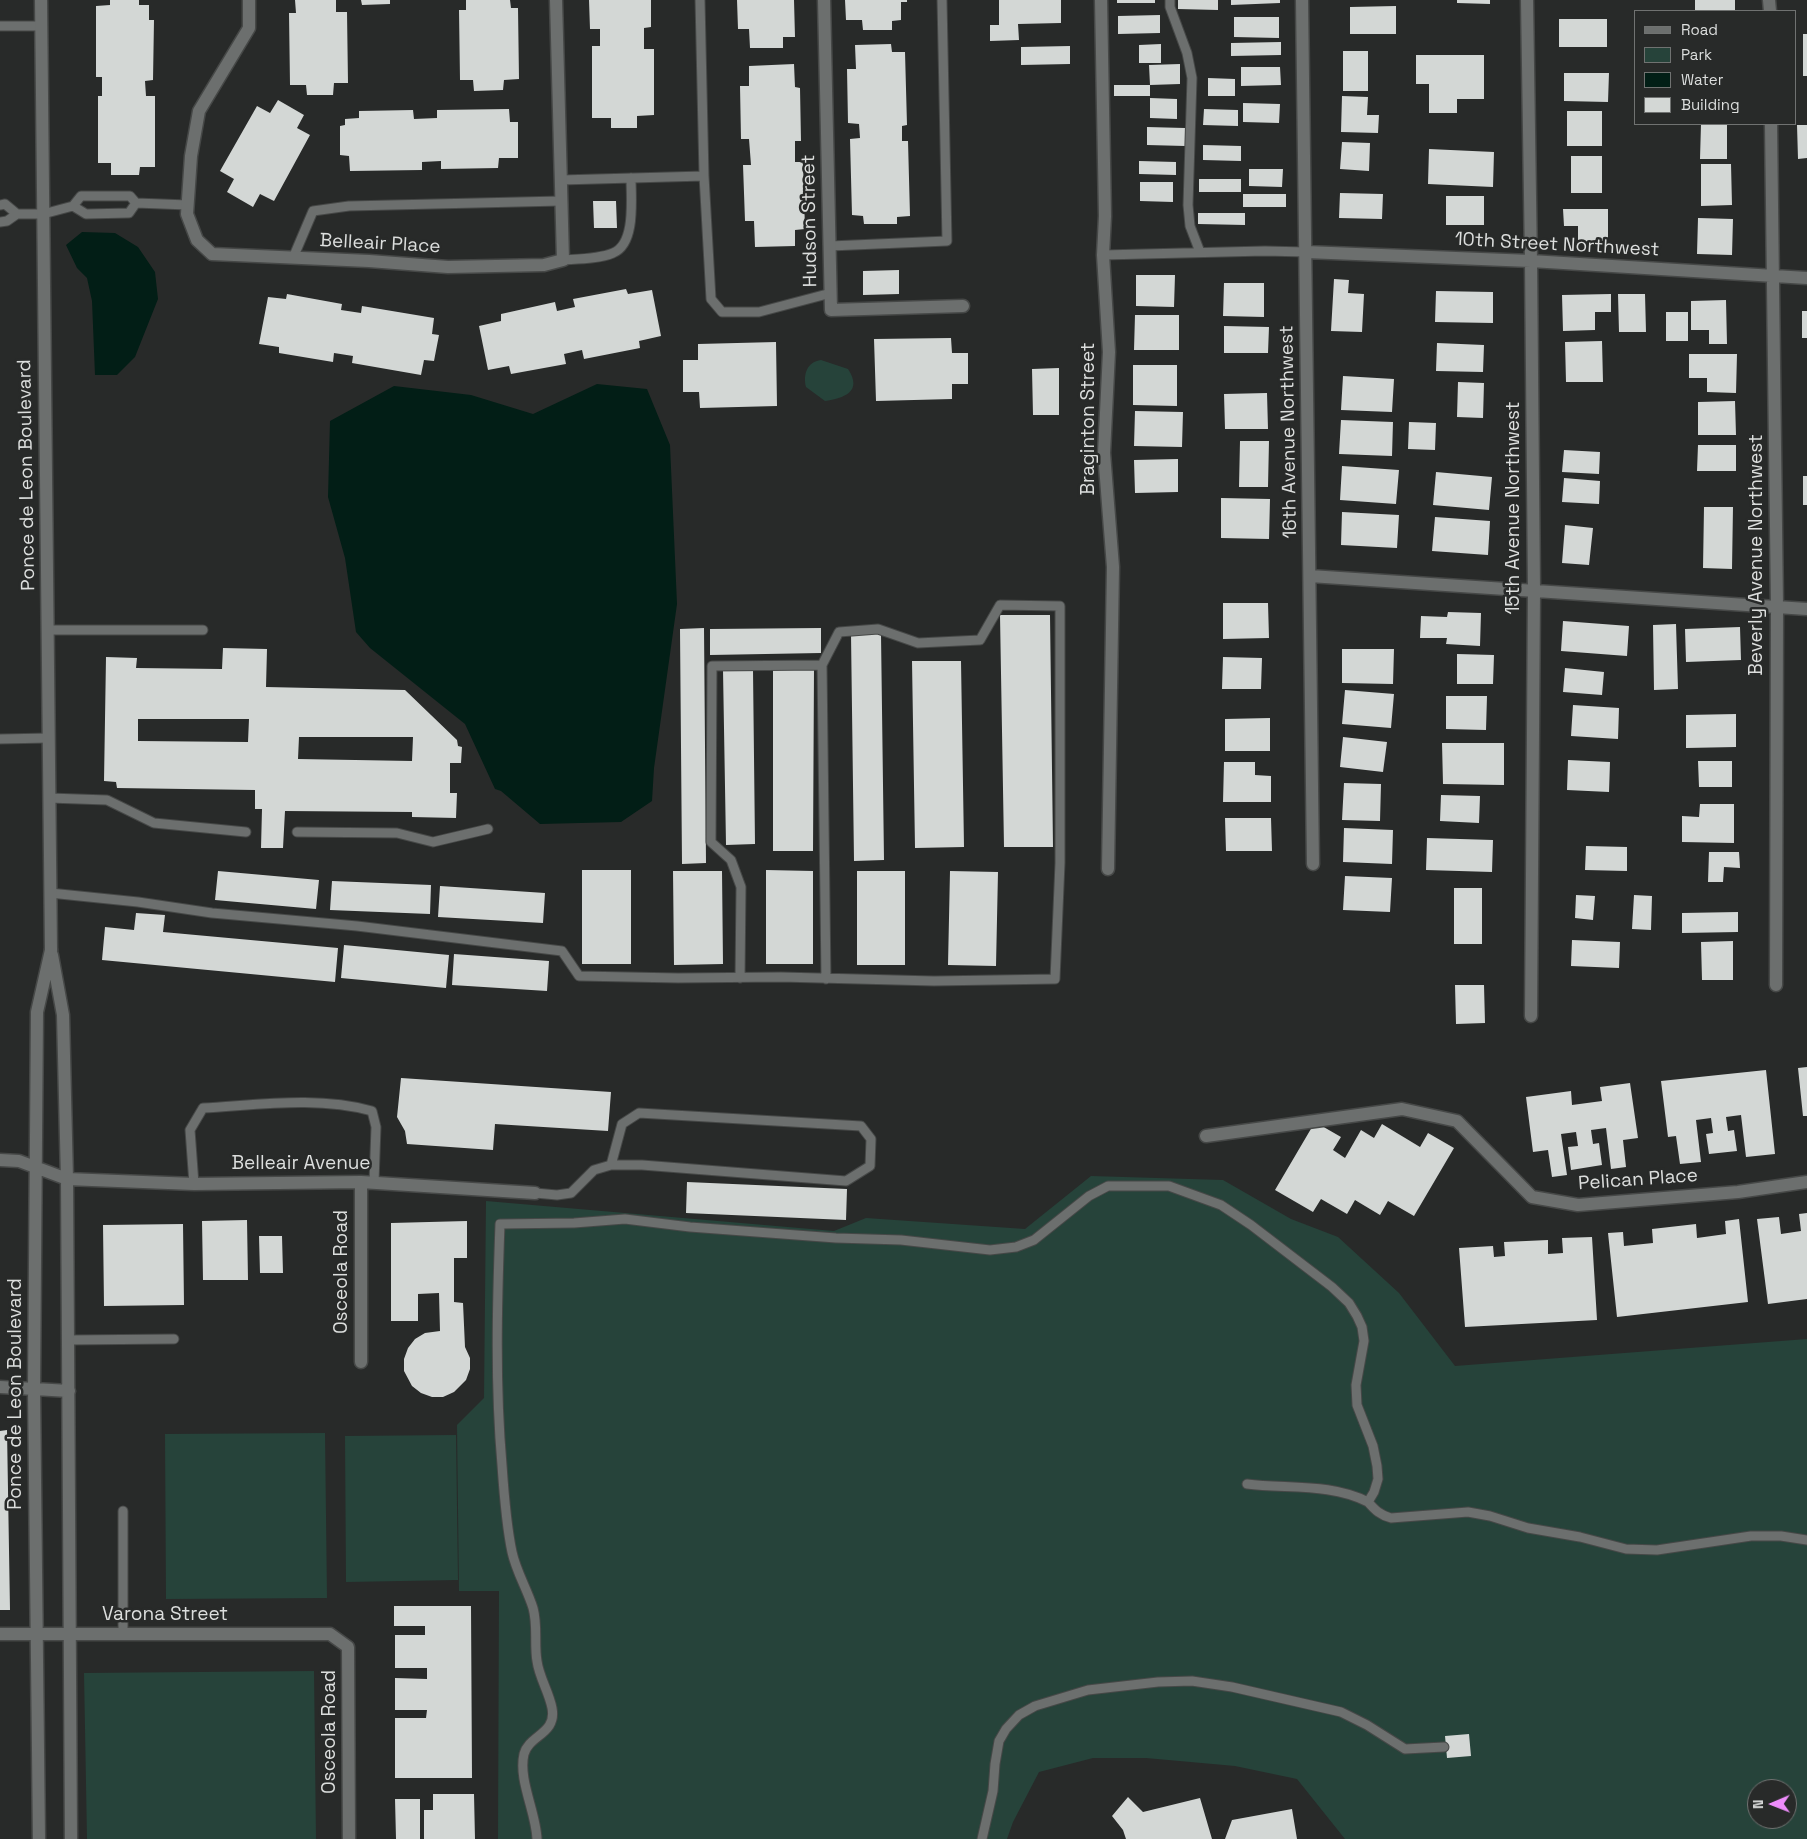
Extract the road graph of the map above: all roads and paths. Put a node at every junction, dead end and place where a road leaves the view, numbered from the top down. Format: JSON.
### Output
{"nodes":[{"id":1,"x":41,"y":0,"type":"edge"},
{"id":2,"x":249,"y":0,"type":"edge"},
{"id":3,"x":556,"y":0,"type":"edge"},
{"id":4,"x":700,"y":0,"type":"edge"},
{"id":5,"x":824,"y":0,"type":"edge"},
{"id":6,"x":942,"y":0,"type":"edge"},
{"id":7,"x":1101,"y":0,"type":"edge"},
{"id":8,"x":1170,"y":0,"type":"edge"},
{"id":9,"x":1302,"y":0,"type":"edge"},
{"id":10,"x":1527,"y":0,"type":"edge"},
{"id":11,"x":0,"y":26,"type":"edge"},
{"id":12,"x":40,"y":26,"type":"junction"},
{"id":13,"x":1771,"y":125,"type":"edge"},
{"id":14,"x":704,"y":176,"type":"junction"},
{"id":15,"x":631,"y":178,"type":"junction"},
{"id":16,"x":561,"y":180,"type":"junction"},
{"id":17,"x":561,"y":201,"type":"junction"},
{"id":18,"x":136,"y":204,"type":"junction"},
{"id":19,"x":0,"y":205,"type":"edge"},
{"id":20,"x":188,"y":205,"type":"junction"},
{"id":21,"x":72,"y":206,"type":"junction"},
{"id":22,"x":17,"y":214,"type":"junction"},
{"id":23,"x":43,"y":214,"type":"junction"},
{"id":24,"x":0,"y":222,"type":"edge"},
{"id":25,"x":830,"y":246,"type":"junction"},
{"id":26,"x":1200,"y":252,"type":"junction"},
{"id":27,"x":1306,"y":252,"type":"junction"},
{"id":28,"x":1103,"y":255,"type":"junction"},
{"id":29,"x":293,"y":258,"type":"junction"},
{"id":30,"x":563,"y":260,"type":"junction"},
{"id":31,"x":1532,"y":261,"type":"junction"},
{"id":32,"x":1774,"y":276,"type":"junction"},
{"id":33,"x":1807,"y":278,"type":"edge"},
{"id":34,"x":831,"y":293,"type":"junction"},
{"id":35,"x":963,"y":306,"type":"dead end"},
{"id":36,"x":1310,"y":576,"type":"junction"},
{"id":37,"x":1534,"y":590,"type":"junction"},
{"id":38,"x":1776,"y":607,"type":"junction"},
{"id":39,"x":1807,"y":609,"type":"edge"},
{"id":40,"x":48,"y":630,"type":"junction"},
{"id":41,"x":203,"y":630,"type":"dead end"},
{"id":42,"x":822,"y":665,"type":"junction"},
{"id":43,"x":49,"y":738,"type":"junction"},
{"id":44,"x":0,"y":739,"type":"edge"},
{"id":45,"x":49,"y":798,"type":"junction"},
{"id":46,"x":488,"y":829,"type":"dead end"},
{"id":47,"x":246,"y":832,"type":"dead end"},
{"id":48,"x":297,"y":832,"type":"dead end"},
{"id":49,"x":1313,"y":864,"type":"dead end"},
{"id":50,"x":1108,"y":869,"type":"dead end"},
{"id":51,"x":50,"y":893,"type":"junction"},
{"id":52,"x":51,"y":950,"type":"junction"},
{"id":53,"x":740,"y":978,"type":"junction"},
{"id":54,"x":826,"y":978,"type":"junction"},
{"id":55,"x":1776,"y":985,"type":"dead end"},
{"id":56,"x":1531,"y":1016,"type":"dead end"},
{"id":57,"x":1206,"y":1136,"type":"dead end"},
{"id":58,"x":0,"y":1160,"type":"edge"},
{"id":59,"x":612,"y":1165,"type":"junction"},
{"id":60,"x":35,"y":1166,"type":"junction"},
{"id":61,"x":67,"y":1179,"type":"junction"},
{"id":62,"x":368,"y":1182,"type":"junction"},
{"id":63,"x":1807,"y":1182,"type":"edge"},
{"id":64,"x":194,"y":1184,"type":"junction"},
{"id":65,"x":535,"y":1193,"type":"joint"},
{"id":66,"x":174,"y":1339,"type":"dead end"},
{"id":67,"x":68,"y":1340,"type":"junction"},
{"id":68,"x":361,"y":1362,"type":"dead end"},
{"id":69,"x":0,"y":1387,"type":"edge"},
{"id":70,"x":34,"y":1389,"type":"junction"},
{"id":71,"x":69,"y":1391,"type":"junction"},
{"id":72,"x":1247,"y":1484,"type":"dead end"},
{"id":73,"x":1368,"y":1502,"type":"junction"},
{"id":74,"x":123,"y":1511,"type":"dead end"},
{"id":75,"x":1807,"y":1540,"type":"edge"},
{"id":76,"x":70,"y":1633,"type":"junction"},
{"id":77,"x":123,"y":1633,"type":"junction"},
{"id":78,"x":0,"y":1634,"type":"edge"},
{"id":79,"x":38,"y":1634,"type":"junction"},
{"id":80,"x":330,"y":1634,"type":"joint"},
{"id":81,"x":1444,"y":1748,"type":"dead end"},
{"id":82,"x":39,"y":1839,"type":"edge"},
{"id":83,"x":71,"y":1839,"type":"edge"},
{"id":84,"x":349,"y":1839,"type":"edge"},
{"id":85,"x":537,"y":1839,"type":"edge"},
{"id":86,"x":982,"y":1839,"type":"edge"}],
"edges":[{"from":1,"to":12,"type":"street","name":"Ponce de Leon Boulevard"},
{"from":2,"to":20,"type":"street","name":"Belleair Place"},
{"from":3,"to":16,"type":"street"},
{"from":4,"to":14,"type":"lane"},
{"from":5,"to":25,"type":"street","name":"Hudson Street"},
{"from":6,"to":25,"type":"lane"},
{"from":7,"to":28,"type":"street","name":"Braginton Street"},
{"from":8,"to":26,"type":"lane"},
{"from":9,"to":27,"type":"street","name":"16th Avenue Northwest"},
{"from":10,"to":31,"type":"street","name":"15th Avenue Northwest"},
{"from":11,"to":12,"type":"lane"},
{"from":12,"to":23,"type":"street","name":"Ponce de Leon Boulevard"},
{"from":13,"to":32,"type":"street","name":"Beverly Avenue Northwest"},
{"from":14,"to":15,"type":"lane"},
{"from":14,"to":34,"type":"lane"},
{"from":15,"to":16,"type":"lane"},
{"from":15,"to":30,"type":"lane"},
{"from":16,"to":17,"type":"street"},
{"from":17,"to":29,"type":"lane"},
{"from":17,"to":30,"type":"street"},
{"from":18,"to":20,"type":"lane"},
{"from":18,"to":21,"type":"lane"},
{"from":18,"to":21,"type":"lane"},
{"from":19,"to":22,"type":"lane"},
{"from":20,"to":29,"type":"street","name":"Belleair Place"},
{"from":21,"to":23,"type":"lane"},
{"from":22,"to":23,"type":"lane"},
{"from":22,"to":24,"type":"lane"},
{"from":23,"to":40,"type":"street","name":"Ponce de Leon Boulevard"},
{"from":25,"to":34,"type":"street","name":"Hudson Street"},
{"from":26,"to":27,"type":"lane"},
{"from":26,"to":28,"type":"lane"},
{"from":27,"to":31,"type":"street","name":"10th Street Northwest"},
{"from":27,"to":36,"type":"street","name":"16th Avenue Northwest"},
{"from":28,"to":50,"type":"street","name":"Braginton Street"},
{"from":29,"to":30,"type":"street","name":"Belleair Place"},
{"from":31,"to":32,"type":"street","name":"10th Street Northwest"},
{"from":31,"to":37,"type":"street","name":"15th Avenue Northwest"},
{"from":32,"to":33,"type":"street","name":"10th Street Northwest"},
{"from":32,"to":38,"type":"street","name":"Beverly Avenue Northwest"},
{"from":34,"to":35,"type":"street","name":"Hudson Street"},
{"from":36,"to":37,"type":"street"},
{"from":36,"to":49,"type":"street","name":"16th Avenue Northwest"},
{"from":37,"to":38,"type":"street"},
{"from":37,"to":56,"type":"street","name":"15th Avenue Northwest"},
{"from":38,"to":39,"type":"street"},
{"from":38,"to":55,"type":"street","name":"Beverly Avenue Northwest"},
{"from":40,"to":41,"type":"lane"},
{"from":40,"to":43,"type":"street","name":"Ponce de Leon Boulevard"},
{"from":42,"to":53,"type":"lane"},
{"from":42,"to":54,"type":"lane"},
{"from":42,"to":54,"type":"lane"},
{"from":43,"to":44,"type":"lane"},
{"from":43,"to":45,"type":"street","name":"Ponce de Leon Boulevard"},
{"from":45,"to":47,"type":"lane"},
{"from":45,"to":51,"type":"street","name":"Ponce de Leon Boulevard"},
{"from":46,"to":48,"type":"lane"},
{"from":51,"to":52,"type":"street","name":"Ponce de Leon Boulevard"},
{"from":51,"to":53,"type":"lane"},
{"from":52,"to":60,"type":"street","name":"Ponce de Leon Boulevard"},
{"from":52,"to":61,"type":"street","name":"Ponce de Leon Boulevard"},
{"from":53,"to":54,"type":"lane"},
{"from":57,"to":63,"type":"street","name":"Pelican Place"},
{"from":58,"to":60,"type":"street","name":"Belleair Avenue"},
{"from":59,"to":59,"type":"lane"},
{"from":59,"to":65,"type":"lane"},
{"from":60,"to":61,"type":"street","name":"Belleair Avenue"},
{"from":60,"to":70,"type":"street","name":"Ponce de Leon Boulevard"},
{"from":61,"to":64,"type":"street","name":"Belleair Avenue"},
{"from":61,"to":67,"type":"street","name":"Ponce de Leon Boulevard"},
{"from":62,"to":64,"type":"street","name":"Belleair Avenue"},
{"from":62,"to":64,"type":"lane"},
{"from":62,"to":65,"type":"street","name":"Belleair Avenue"},
{"from":62,"to":68,"type":"street","name":"Osceola Road"},
{"from":66,"to":67,"type":"lane"},
{"from":67,"to":71,"type":"street","name":"Ponce de Leon Boulevard"},
{"from":69,"to":70,"type":"street"},
{"from":70,"to":71,"type":"street"},
{"from":70,"to":79,"type":"street","name":"Ponce de Leon Boulevard"},
{"from":71,"to":76,"type":"street","name":"Ponce de Leon Boulevard"},
{"from":72,"to":73,"type":"lane"},
{"from":73,"to":75,"type":"lane"},
{"from":73,"to":85,"type":"lane"},
{"from":74,"to":77,"type":"lane"},
{"from":76,"to":77,"type":"street","name":"Varona Street"},
{"from":76,"to":79,"type":"street","name":"Varona Street"},
{"from":76,"to":83,"type":"street","name":"Ponce de Leon Boulevard"},
{"from":77,"to":80,"type":"street","name":"Varona Street"},
{"from":78,"to":79,"type":"street","name":"Varona Street"},
{"from":79,"to":82,"type":"street","name":"Ponce de Leon Boulevard"},
{"from":80,"to":84,"type":"street","name":"Osceola Road"},
{"from":81,"to":86,"type":"lane"}]}
